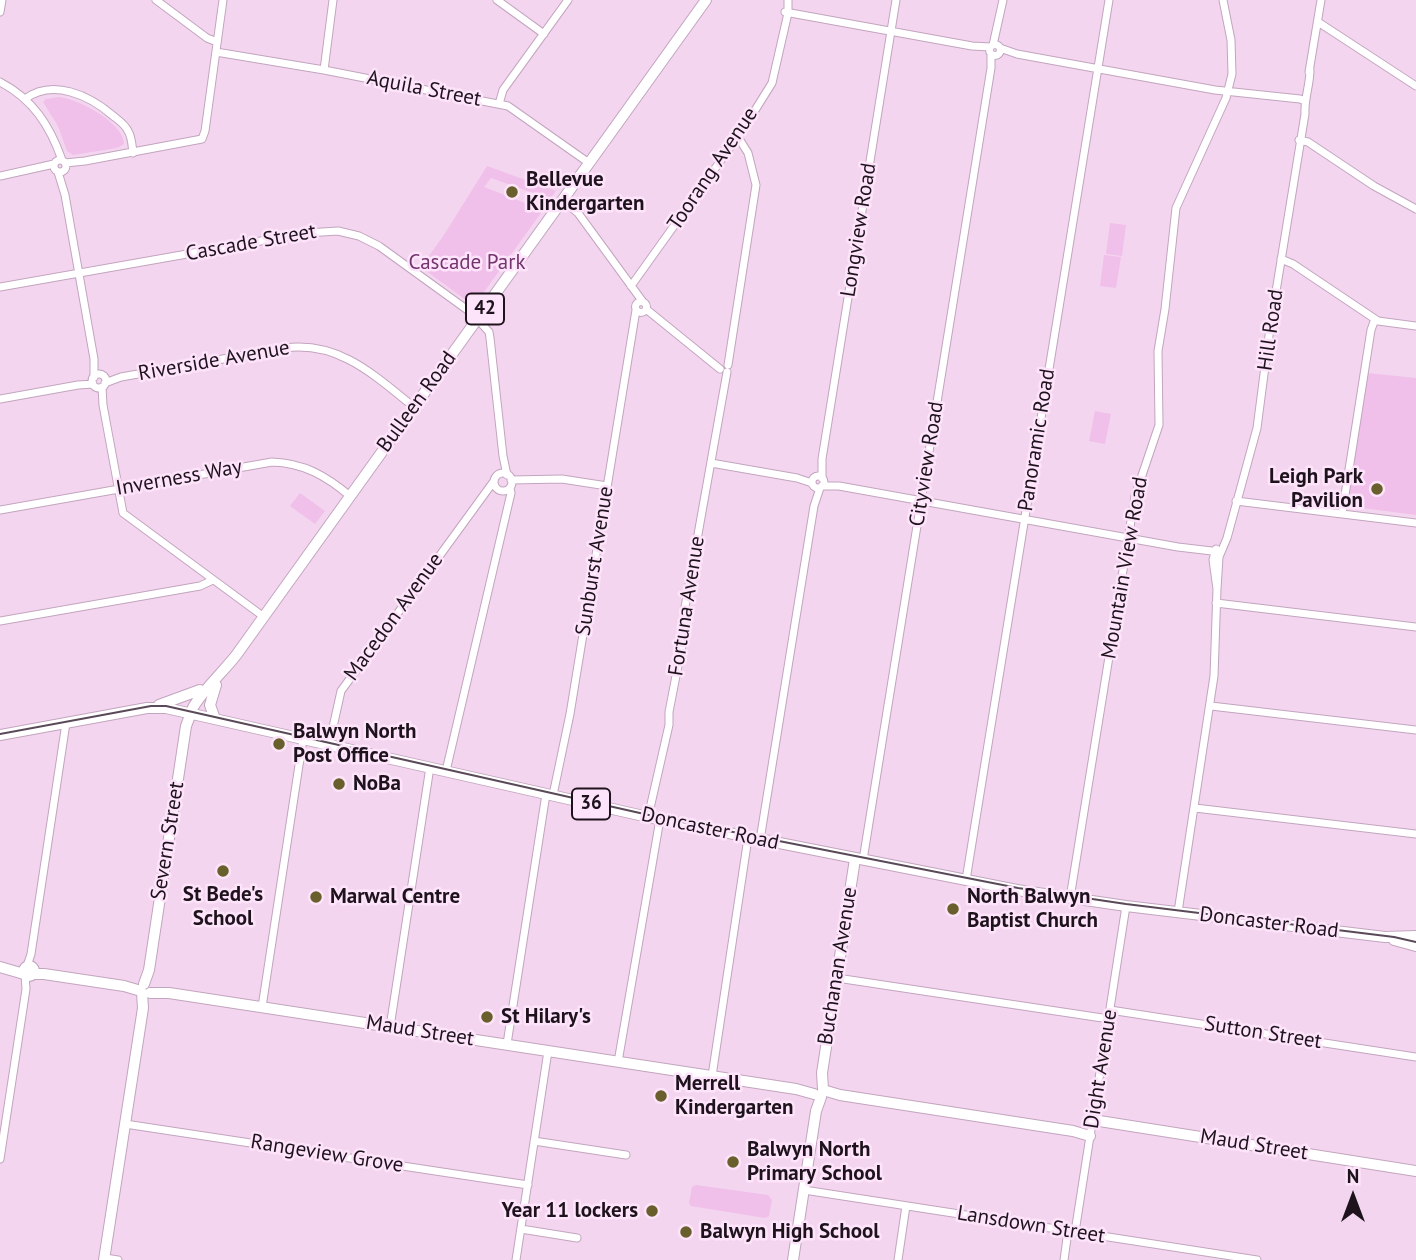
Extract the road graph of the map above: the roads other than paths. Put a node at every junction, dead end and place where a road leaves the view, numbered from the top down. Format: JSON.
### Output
{"nodes":[{"id":1,"x":2,"y":0,"type":"edge"},
{"id":2,"x":156,"y":0,"type":"edge"},
{"id":3,"x":223,"y":0,"type":"edge"},
{"id":4,"x":334,"y":0,"type":"edge"},
{"id":5,"x":497,"y":0,"type":"edge"},
{"id":6,"x":568,"y":0,"type":"edge"},
{"id":7,"x":706,"y":0,"type":"edge"},
{"id":8,"x":786,"y":0,"type":"edge"},
{"id":9,"x":896,"y":0,"type":"edge"},
{"id":10,"x":1003,"y":0,"type":"edge"},
{"id":11,"x":1109,"y":0,"type":"edge"},
{"id":12,"x":1223,"y":0,"type":"edge"},
{"id":13,"x":1321,"y":0,"type":"edge"},
{"id":14,"x":0,"y":12,"type":"edge"},
{"id":15,"x":786,"y":13,"type":"junction"},
{"id":16,"x":1318,"y":22,"type":"junction"},
{"id":17,"x":891,"y":31,"type":"junction"},
{"id":18,"x":544,"y":34,"type":"junction"},
{"id":19,"x":217,"y":42,"type":"junction"},
{"id":20,"x":995,"y":50,"type":"junction"},
{"id":21,"x":215,"y":54,"type":"junction"},
{"id":22,"x":324,"y":69,"type":"junction"},
{"id":23,"x":1098,"y":69,"type":"junction"},
{"id":24,"x":0,"y":82,"type":"edge"},
{"id":25,"x":1416,"y":86,"type":"edge"},
{"id":26,"x":1228,"y":92,"type":"junction"},
{"id":27,"x":25,"y":99,"type":"junction"},
{"id":28,"x":1302,"y":101,"type":"junction"},
{"id":29,"x":499,"y":104,"type":"junction"},
{"id":30,"x":738,"y":137,"type":"junction"},
{"id":31,"x":1299,"y":140,"type":"junction"},
{"id":32,"x":134,"y":153,"type":"junction"},
{"id":33,"x":589,"y":163,"type":"junction"},
{"id":34,"x":60,"y":166,"type":"junction"},
{"id":35,"x":0,"y":176,"type":"edge"},
{"id":36,"x":563,"y":200,"type":"junction"},
{"id":37,"x":1416,"y":209,"type":"edge"},
{"id":38,"x":1281,"y":260,"type":"junction"},
{"id":39,"x":79,"y":273,"type":"junction"},
{"id":40,"x":631,"y":286,"type":"junction"},
{"id":41,"x":0,"y":288,"type":"edge"},
{"id":42,"x":641,"y":308,"type":"junction"},
{"id":43,"x":1375,"y":319,"type":"junction"},
{"id":44,"x":477,"y":320,"type":"junction"},
{"id":45,"x":1416,"y":326,"type":"edge"},
{"id":46,"x":724,"y":368,"type":"junction"},
{"id":47,"x":98,"y":381,"type":"junction"},
{"id":48,"x":0,"y":399,"type":"edge"},
{"id":49,"x":414,"y":407,"type":"junction"},
{"id":50,"x":503,"y":456,"type":"junction"},
{"id":51,"x":711,"y":463,"type":"junction"},
{"id":52,"x":495,"y":481,"type":"junction"},
{"id":53,"x":818,"y":482,"type":"junction"},
{"id":54,"x":509,"y":484,"type":"junction"},
{"id":55,"x":607,"y":486,"type":"junction"},
{"id":56,"x":118,"y":489,"type":"junction"},
{"id":57,"x":351,"y":496,"type":"junction"},
{"id":58,"x":921,"y":501,"type":"junction"},
{"id":59,"x":1236,"y":501,"type":"junction"},
{"id":60,"x":0,"y":510,"type":"edge"},
{"id":61,"x":1342,"y":514,"type":"junction"},
{"id":62,"x":1024,"y":519,"type":"junction"},
{"id":63,"x":1416,"y":523,"type":"edge"},
{"id":64,"x":1128,"y":538,"type":"junction"},
{"id":65,"x":1216,"y":556,"type":"junction"},
{"id":66,"x":203,"y":573,"type":"junction"},
{"id":67,"x":213,"y":580,"type":"junction"},
{"id":68,"x":191,"y":587,"type":"junction"},
{"id":69,"x":1216,"y":603,"type":"junction"},
{"id":70,"x":264,"y":617,"type":"junction"},
{"id":71,"x":0,"y":621,"type":"edge"},
{"id":72,"x":1416,"y":627,"type":"edge"},
{"id":73,"x":217,"y":682,"type":"junction"},
{"id":74,"x":1210,"y":706,"type":"junction"},
{"id":75,"x":143,"y":709,"type":"junction"},
{"id":76,"x":191,"y":713,"type":"junction"},
{"id":77,"x":215,"y":719,"type":"junction"},
{"id":78,"x":66,"y":723,"type":"junction"},
{"id":79,"x":1416,"y":730,"type":"edge"},
{"id":80,"x":0,"y":736,"type":"edge"},
{"id":81,"x":303,"y":739,"type":"junction"},
{"id":82,"x":329,"y":745,"type":"junction"},
{"id":83,"x":430,"y":767,"type":"junction"},
{"id":84,"x":446,"y":771,"type":"junction"},
{"id":85,"x":549,"y":795,"type":"junction"},
{"id":86,"x":1195,"y":807,"type":"junction"},
{"id":87,"x":654,"y":818,"type":"junction"},
{"id":88,"x":1416,"y":834,"type":"edge"},
{"id":89,"x":754,"y":839,"type":"junction"},
{"id":90,"x":859,"y":860,"type":"junction"},
{"id":91,"x":966,"y":880,"type":"junction"},
{"id":92,"x":1070,"y":898,"type":"junction"},
{"id":93,"x":1126,"y":906,"type":"junction"},
{"id":94,"x":1178,"y":912,"type":"junction"},
{"id":95,"x":1416,"y":936,"type":"edge"},
{"id":96,"x":1385,"y":937,"type":"junction"},
{"id":97,"x":1416,"y":946,"type":"edge"},
{"id":98,"x":3,"y":967,"type":"edge"},
{"id":99,"x":30,"y":972,"type":"junction"},
{"id":100,"x":837,"y":978,"type":"junction"},
{"id":101,"x":146,"y":989,"type":"junction"},
{"id":102,"x":262,"y":1007,"type":"junction"},
{"id":103,"x":1110,"y":1010,"type":"junction"},
{"id":104,"x":1109,"y":1019,"type":"junction"},
{"id":105,"x":390,"y":1027,"type":"junction"},
{"id":106,"x":507,"y":1044,"type":"junction"},
{"id":107,"x":548,"y":1051,"type":"junction"},
{"id":108,"x":1416,"y":1057,"type":"edge"},
{"id":109,"x":618,"y":1062,"type":"junction"},
{"id":110,"x":712,"y":1076,"type":"junction"},
{"id":111,"x":819,"y":1092,"type":"junction"},
{"id":112,"x":125,"y":1124,"type":"junction"},
{"id":113,"x":1091,"y":1129,"type":"junction"},
{"id":114,"x":534,"y":1141,"type":"junction"},
{"id":115,"x":626,"y":1155,"type":"dead end"},
{"id":116,"x":0,"y":1159,"type":"edge"},
{"id":117,"x":1416,"y":1171,"type":"edge"},
{"id":118,"x":528,"y":1185,"type":"junction"},
{"id":119,"x":804,"y":1190,"type":"junction"},
{"id":120,"x":906,"y":1206,"type":"junction"},
{"id":121,"x":521,"y":1229,"type":"junction"},
{"id":122,"x":1072,"y":1231,"type":"junction"},
{"id":123,"x":577,"y":1238,"type":"dead end"},
{"id":124,"x":105,"y":1259,"type":"edge"},
{"id":125,"x":118,"y":1260,"type":"edge"},
{"id":126,"x":516,"y":1260,"type":"edge"},
{"id":127,"x":793,"y":1260,"type":"edge"},
{"id":128,"x":898,"y":1260,"type":"edge"},
{"id":129,"x":1064,"y":1260,"type":"edge"},
{"id":130,"x":1257,"y":1260,"type":"edge"}],
"edges":[{"from":1,"to":14,"type":"street"},
{"from":2,"to":19,"type":"street"},
{"from":3,"to":19,"type":"street"},
{"from":4,"to":22,"type":"street"},
{"from":5,"to":18,"type":"street"},
{"from":6,"to":18,"type":"street"},
{"from":7,"to":33,"type":"main road","name":"Bulleen Road","number":"42"},
{"from":8,"to":15,"type":"street","name":"Toorang Avenue"},
{"from":9,"to":17,"type":"street","name":"Longview Road"},
{"from":10,"to":20,"type":"street","name":"Cityview Road"},
{"from":11,"to":23,"type":"street","name":"Panoramic Road"},
{"from":12,"to":26,"type":"street","name":"Mountain View Road"},
{"from":13,"to":16,"type":"street","name":"Hill Road"},
{"from":15,"to":17,"type":"street"},
{"from":15,"to":30,"type":"street","name":"Toorang Avenue"},
{"from":16,"to":25,"type":"street"},
{"from":16,"to":28,"type":"street","name":"Hill Road"},
{"from":17,"to":20,"type":"street"},
{"from":17,"to":53,"type":"street","name":"Longview Road"},
{"from":18,"to":29,"type":"street"},
{"from":19,"to":21,"type":"street"},
{"from":20,"to":23,"type":"street"},
{"from":20,"to":58,"type":"street","name":"Cityview Road"},
{"from":21,"to":22,"type":"street","name":"Aquila Street"},
{"from":21,"to":32,"type":"street"},
{"from":22,"to":29,"type":"street","name":"Aquila Street"},
{"from":23,"to":26,"type":"street"},
{"from":23,"to":62,"type":"street","name":"Panoramic Road"},
{"from":24,"to":27,"type":"street"},
{"from":26,"to":28,"type":"street"},
{"from":26,"to":64,"type":"street","name":"Mountain View Road"},
{"from":27,"to":32,"type":"street"},
{"from":27,"to":34,"type":"street"},
{"from":28,"to":31,"type":"street","name":"Hill Road"},
{"from":29,"to":33,"type":"street","name":"Aquila Street"},
{"from":30,"to":40,"type":"street","name":"Toorang Avenue"},
{"from":30,"to":46,"type":"street","name":"Fortuna Avenue"},
{"from":31,"to":37,"type":"street"},
{"from":31,"to":38,"type":"street","name":"Hill Road"},
{"from":32,"to":34,"type":"street"},
{"from":33,"to":36,"type":"main road","name":"Bulleen Road","number":"42"},
{"from":34,"to":35,"type":"street"},
{"from":34,"to":39,"type":"street"},
{"from":36,"to":40,"type":"street"},
{"from":36,"to":44,"type":"main road","name":"Bulleen Road","number":"42"},
{"from":38,"to":43,"type":"street"},
{"from":38,"to":59,"type":"street","name":"Hill Road"},
{"from":39,"to":41,"type":"street","name":"Cascade Street"},
{"from":39,"to":44,"type":"street","name":"Cascade Street"},
{"from":39,"to":47,"type":"street"},
{"from":40,"to":42,"type":"street"},
{"from":42,"to":46,"type":"street"},
{"from":42,"to":55,"type":"street","name":"Sunburst Avenue"},
{"from":43,"to":45,"type":"street"},
{"from":43,"to":61,"type":"street"},
{"from":44,"to":49,"type":"main road","name":"Bulleen Road","number":"42"},
{"from":44,"to":50,"type":"street","name":"Macedon Avenue"},
{"from":46,"to":51,"type":"street","name":"Fortuna Avenue"},
{"from":47,"to":48,"type":"street","name":"Riverside Avenue"},
{"from":47,"to":49,"type":"street","name":"Riverside Avenue"},
{"from":47,"to":56,"type":"street"},
{"from":49,"to":57,"type":"main road","name":"Bulleen Road","number":"42"},
{"from":50,"to":52,"type":"street","name":"Macedon Avenue"},
{"from":50,"to":54,"type":"street","name":"Macedon Avenue"},
{"from":51,"to":53,"type":"street"},
{"from":51,"to":87,"type":"street","name":"Fortuna Avenue"},
{"from":52,"to":54,"type":"street"},
{"from":52,"to":54,"type":"street"},
{"from":52,"to":82,"type":"street","name":"Macedon Avenue"},
{"from":53,"to":58,"type":"street"},
{"from":53,"to":89,"type":"street","name":"Longview Road"},
{"from":54,"to":55,"type":"street"},
{"from":54,"to":84,"type":"street"},
{"from":55,"to":85,"type":"street","name":"Sunburst Avenue"},
{"from":56,"to":57,"type":"street","name":"Inverness Way"},
{"from":56,"to":60,"type":"street","name":"Inverness Way"},
{"from":56,"to":66,"type":"street"},
{"from":57,"to":70,"type":"main road","name":"Bulleen Road","number":"42"},
{"from":58,"to":62,"type":"street"},
{"from":58,"to":90,"type":"street","name":"Cityview Road"},
{"from":59,"to":61,"type":"street"},
{"from":59,"to":65,"type":"street","name":"Hill Road"},
{"from":61,"to":63,"type":"street"},
{"from":62,"to":64,"type":"street"},
{"from":62,"to":91,"type":"street","name":"Panoramic Road"},
{"from":64,"to":65,"type":"street"},
{"from":64,"to":92,"type":"street","name":"Mountain View Road"},
{"from":65,"to":69,"type":"street","name":"Hill Road"},
{"from":66,"to":67,"type":"street"},
{"from":66,"to":68,"type":"street"},
{"from":67,"to":68,"type":"street"},
{"from":67,"to":70,"type":"street"},
{"from":68,"to":71,"type":"street"},
{"from":69,"to":72,"type":"street"},
{"from":69,"to":74,"type":"street","name":"Hill Road"},
{"from":70,"to":73,"type":"main road","name":"Bulleen Road","number":"42"},
{"from":73,"to":75,"type":"main road"},
{"from":73,"to":76,"type":"main road","name":"Bulleen Road","number":"42"},
{"from":73,"to":77,"type":"main road"},
{"from":74,"to":79,"type":"street"},
{"from":74,"to":86,"type":"street","name":"Hill Road"},
{"from":75,"to":76,"type":"main road","name":"Doncaster Road","number":"36"},
{"from":75,"to":78,"type":"main road","name":"Doncaster Road","number":"36"},
{"from":76,"to":77,"type":"main road","name":"Doncaster Road","number":"36"},
{"from":76,"to":101,"type":"main road","name":"Severn Street"},
{"from":77,"to":81,"type":"main road","name":"Doncaster Road","number":"36"},
{"from":78,"to":80,"type":"main road","name":"Doncaster Road","number":"36"},
{"from":78,"to":99,"type":"street"},
{"from":81,"to":82,"type":"main road","name":"Doncaster Road","number":"36"},
{"from":81,"to":102,"type":"street"},
{"from":82,"to":83,"type":"main road","name":"Doncaster Road","number":"36"},
{"from":83,"to":84,"type":"main road","name":"Doncaster Road","number":"36"},
{"from":83,"to":105,"type":"street"},
{"from":84,"to":85,"type":"main road","name":"Doncaster Road","number":"36"},
{"from":85,"to":87,"type":"main road","name":"Doncaster Road","number":"36"},
{"from":85,"to":106,"type":"street","name":"Sunburst Avenue"},
{"from":86,"to":88,"type":"street"},
{"from":86,"to":94,"type":"street","name":"Hill Road"},
{"from":87,"to":89,"type":"main road","name":"Doncaster Road","number":"36"},
{"from":87,"to":109,"type":"street","name":"Fortuna Avenue"},
{"from":89,"to":90,"type":"main road","name":"Doncaster Road","number":"36"},
{"from":89,"to":110,"type":"street","name":"Longview Road"},
{"from":90,"to":91,"type":"main road","name":"Doncaster Road","number":"36"},
{"from":90,"to":100,"type":"main road","name":"Buchanan Avenue"},
{"from":91,"to":92,"type":"main road","name":"Doncaster Road","number":"36"},
{"from":92,"to":93,"type":"main road","name":"Doncaster Road","number":"36"},
{"from":93,"to":94,"type":"main road","name":"Doncaster Road","number":"36"},
{"from":93,"to":103,"type":"street","name":"Dight Avenue"},
{"from":94,"to":96,"type":"main road","name":"Doncaster Road","number":"36"},
{"from":95,"to":96,"type":"main road","name":"Doncaster Road","number":"36"},
{"from":96,"to":97,"type":"main road","name":"Doncaster Road","number":"36"},
{"from":98,"to":99,"type":"main road","name":"Maud Street"},
{"from":99,"to":101,"type":"main road","name":"Maud Street"},
{"from":99,"to":116,"type":"street"},
{"from":100,"to":104,"type":"street"},
{"from":100,"to":111,"type":"main road","name":"Buchanan Avenue"},
{"from":101,"to":102,"type":"main road","name":"Maud Street"},
{"from":101,"to":112,"type":"main road","name":"Severn Street"},
{"from":102,"to":105,"type":"main road","name":"Maud Street"},
{"from":103,"to":104,"type":"street","name":"Dight Avenue"},
{"from":103,"to":108,"type":"street","name":"Sutton Street"},
{"from":104,"to":113,"type":"street","name":"Dight Avenue"},
{"from":105,"to":106,"type":"main road","name":"Maud Street"},
{"from":106,"to":107,"type":"main road","name":"Maud Street"},
{"from":107,"to":109,"type":"main road","name":"Maud Street"},
{"from":107,"to":114,"type":"street"},
{"from":109,"to":110,"type":"main road","name":"Maud Street"},
{"from":110,"to":111,"type":"main road","name":"Maud Street"},
{"from":111,"to":113,"type":"main road","name":"Maud Street"},
{"from":111,"to":119,"type":"main road","name":"Buchanan Avenue"},
{"from":112,"to":118,"type":"street","name":"Rangeview Grove"},
{"from":112,"to":124,"type":"main road","name":"Severn Street"},
{"from":113,"to":117,"type":"main road","name":"Maud Street"},
{"from":113,"to":122,"type":"street","name":"Dight Avenue"},
{"from":114,"to":115,"type":"street"},
{"from":114,"to":118,"type":"street"},
{"from":118,"to":121,"type":"street"},
{"from":119,"to":120,"type":"street","name":"Lansdown Street"},
{"from":119,"to":127,"type":"main road","name":"Buchanan Avenue"},
{"from":120,"to":122,"type":"street","name":"Lansdown Street"},
{"from":120,"to":128,"type":"street"},
{"from":121,"to":123,"type":"street"},
{"from":121,"to":126,"type":"street"},
{"from":122,"to":129,"type":"street","name":"Dight Avenue"},
{"from":122,"to":130,"type":"street","name":"Lansdown Street"},
{"from":124,"to":125,"type":"street"}]}
